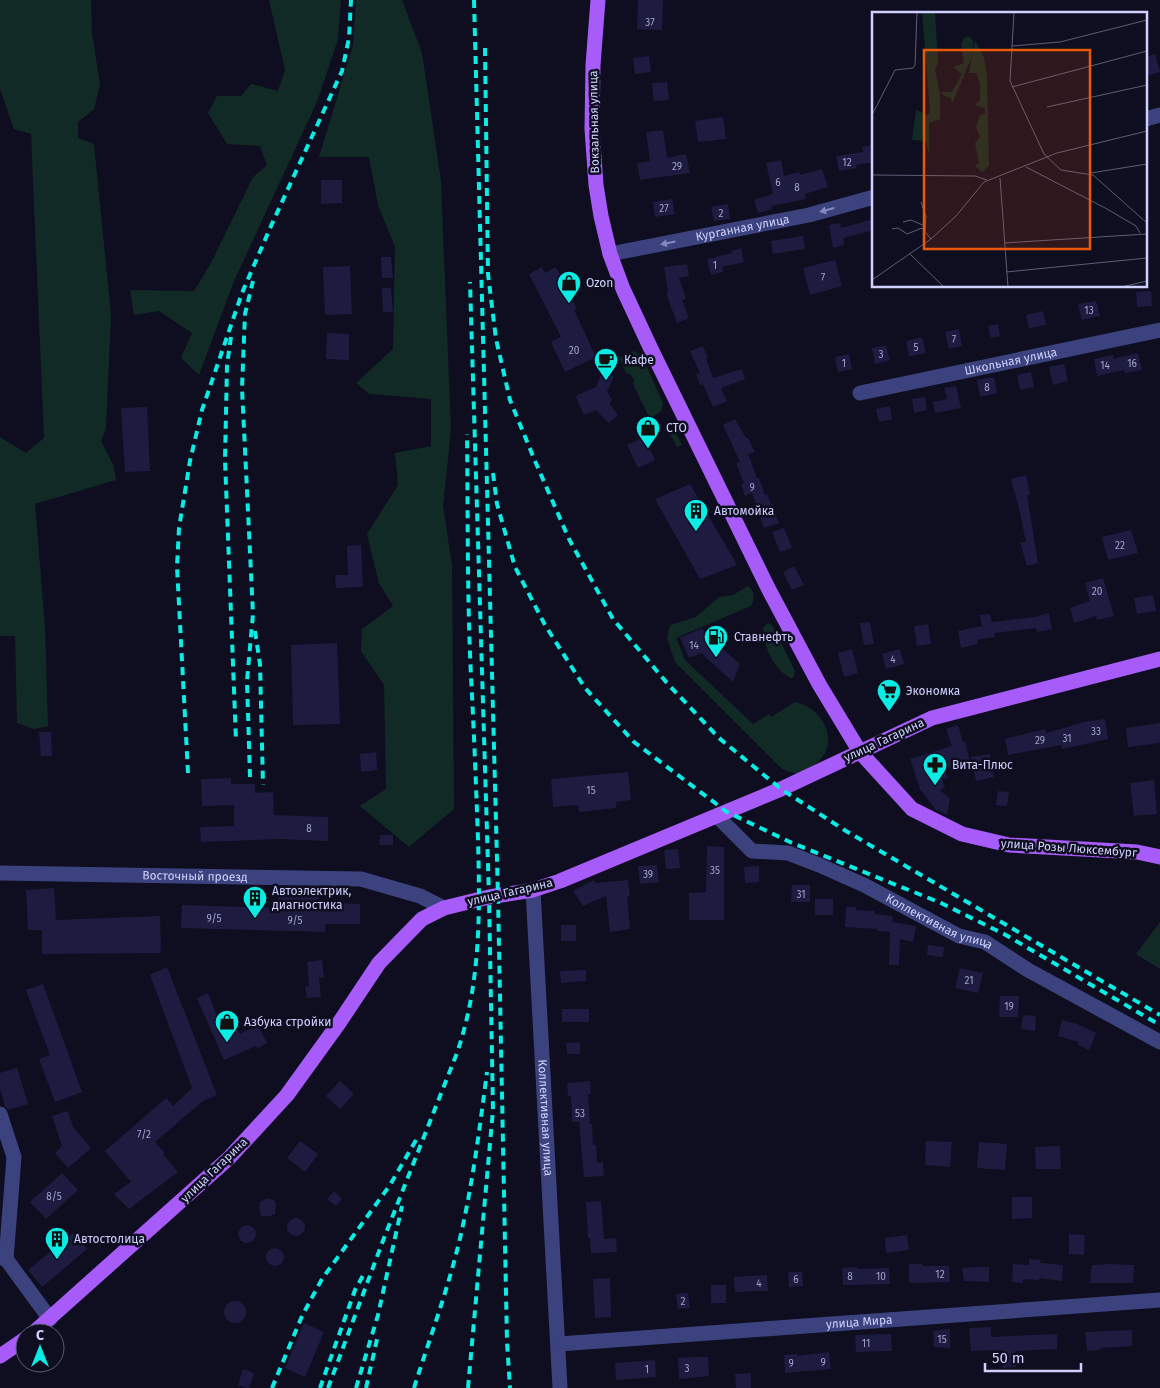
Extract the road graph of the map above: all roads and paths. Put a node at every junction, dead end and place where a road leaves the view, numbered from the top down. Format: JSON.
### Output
{"nodes":[{"id":1,"x":598,"y":0,"type":"edge"},
{"id":2,"x":872,"y":198,"type":"edge"},
{"id":3,"x":610,"y":254,"type":"junction"},
{"id":4,"x":1160,"y":330,"type":"edge"},
{"id":5,"x":860,"y":393,"type":"dead end"},
{"id":6,"x":1160,"y":659,"type":"edge"},
{"id":7,"x":844,"y":727,"type":"joint"},
{"id":8,"x":860,"y":752,"type":"junction"},
{"id":9,"x":717,"y":816,"type":"junction"},
{"id":10,"x":1160,"y":857,"type":"edge"},
{"id":11,"x":0,"y":873,"type":"edge"},
{"id":12,"x":533,"y":890,"type":"junction"},
{"id":13,"x":444,"y":908,"type":"junction"},
{"id":14,"x":1160,"y":1042,"type":"edge"},
{"id":15,"x":0,"y":1114,"type":"edge"},
{"id":16,"x":4,"y":1224,"type":"edge"},
{"id":17,"x":3,"y":1256,"type":"edge"},
{"id":18,"x":1160,"y":1300,"type":"edge"},
{"id":19,"x":50,"y":1320,"type":"junction"},
{"id":20,"x":46,"y":1323,"type":"edge"},
{"id":21,"x":559,"y":1344,"type":"junction"},
{"id":22,"x":15,"y":1346,"type":"edge"},
{"id":23,"x":0,"y":1356,"type":"edge"},
{"id":24,"x":560,"y":1388,"type":"edge"}],
"edges":[{"from":1,"to":3,"type":"main road","name":"Вокзальная улица"},
{"from":2,"to":3,"type":"street","name":"Курганная улица","one_way":true},
{"from":3,"to":7,"type":"main road","name":"Вокзальная улица"},
{"from":4,"to":5,"type":"street","name":"Школьная улица"},
{"from":6,"to":8,"type":"main road","name":"улица Гагарина"},
{"from":7,"to":8,"type":"main road","name":"улица Розы Люксембург"},
{"from":8,"to":9,"type":"main road","name":"улица Гагарина"},
{"from":8,"to":10,"type":"main road","name":"улица Розы Люксембург"},
{"from":9,"to":12,"type":"main road","name":"улица Гагарина"},
{"from":9,"to":14,"type":"street","name":"Коллективная улица"},
{"from":11,"to":13,"type":"street","name":"Восточный проезд"},
{"from":12,"to":13,"type":"main road","name":"улица Гагарина"},
{"from":12,"to":21,"type":"street","name":"Коллективная улица"},
{"from":13,"to":19,"type":"main road","name":"улица Гагарина"},
{"from":15,"to":16,"type":"street"},
{"from":16,"to":17,"type":"street"},
{"from":17,"to":19,"type":"street"},
{"from":18,"to":21,"type":"street","name":"улица Мира"},
{"from":19,"to":20,"type":"main road","name":"улица Гагарина"},
{"from":21,"to":24,"type":"street"},
{"from":22,"to":23,"type":"main road"}]}
